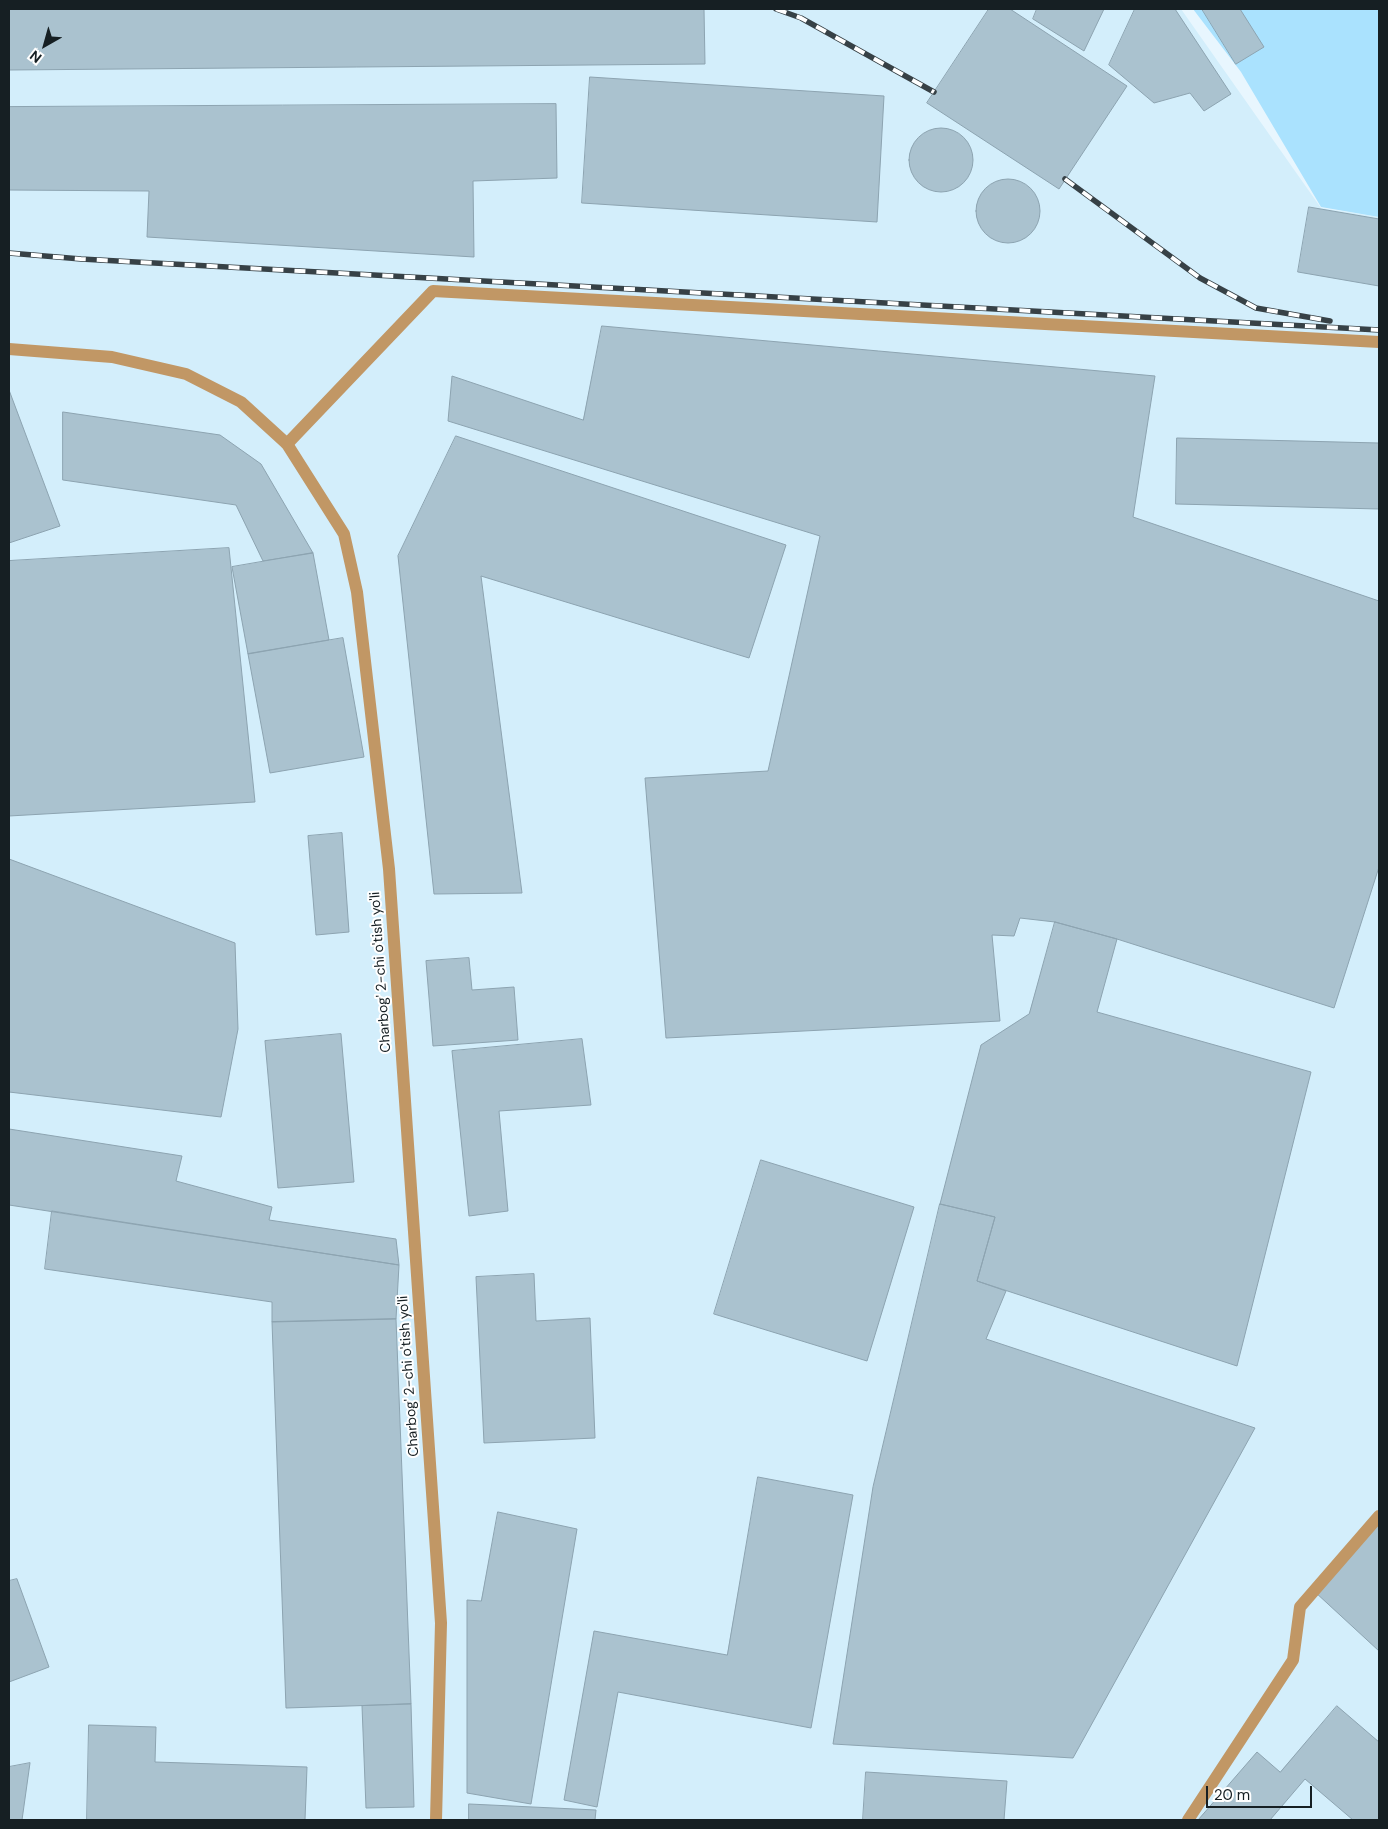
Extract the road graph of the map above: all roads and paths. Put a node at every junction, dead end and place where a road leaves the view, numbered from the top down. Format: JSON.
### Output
{"nodes":[{"id":1,"x":1379,"y":342,"type":"edge"},
{"id":2,"x":9,"y":349,"type":"edge"},
{"id":3,"x":287,"y":444,"type":"junction"},
{"id":4,"x":1379,"y":1516,"type":"edge"},
{"id":5,"x":436,"y":1820,"type":"edge"},
{"id":6,"x":1188,"y":1820,"type":"edge"}],
"edges":[{"from":1,"to":3,"type":"street"},
{"from":2,"to":3,"type":"street","name":"Charbog' 2-chi o'tish yo'li"},
{"from":3,"to":5,"type":"street","name":"Charbog' 2-chi o'tish yo'li"},
{"from":4,"to":6,"type":"street"}]}
